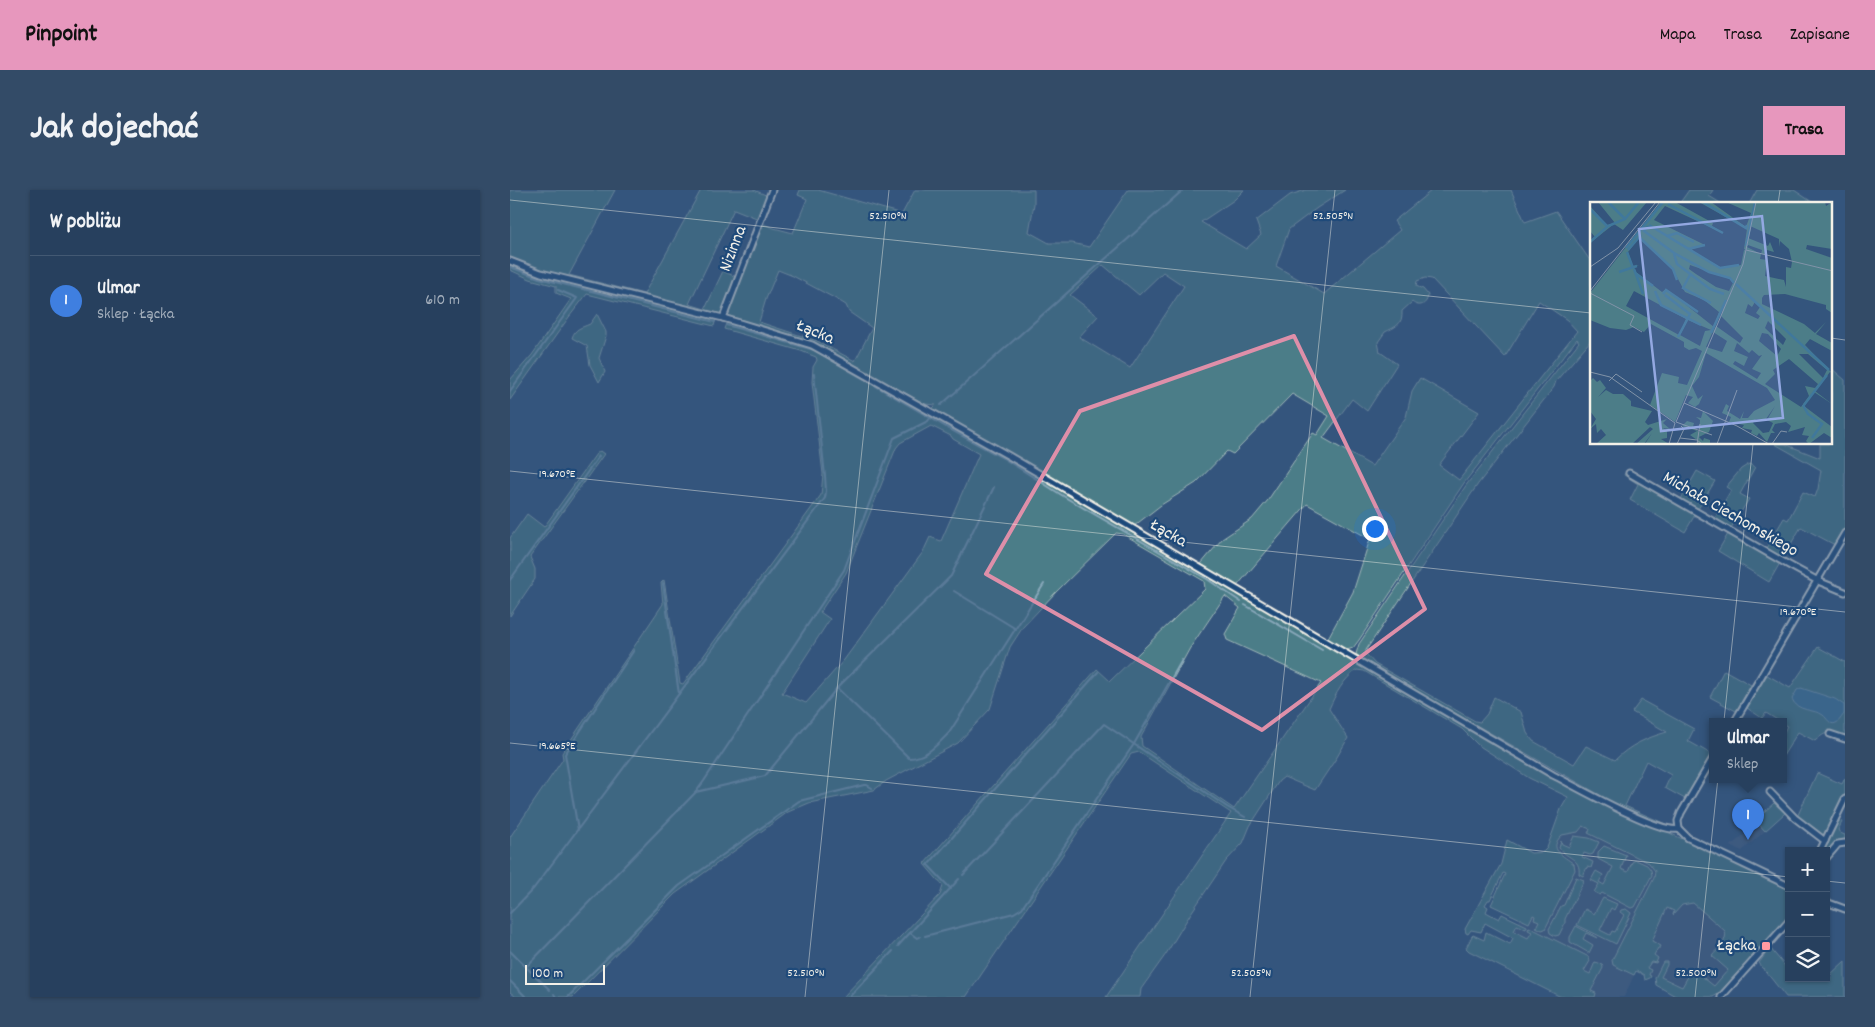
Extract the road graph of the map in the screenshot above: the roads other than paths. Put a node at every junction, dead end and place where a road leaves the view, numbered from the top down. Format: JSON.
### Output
{"nodes":[{"id":1,"x":772,"y":190,"type":"edge"},
{"id":2,"x":510,"y":261,"type":"edge"},
{"id":3,"x":723,"y":318,"type":"junction"},
{"id":4,"x":1629,"y":473,"type":"dead end"},
{"id":5,"x":1845,"y":533,"type":"edge"},
{"id":6,"x":1818,"y":581,"type":"junction"},
{"id":7,"x":1845,"y":592,"type":"edge"},
{"id":8,"x":1736,"y":718,"type":"edge"},
{"id":9,"x":1830,"y":734,"type":"dead end"},
{"id":10,"x":1845,"y":739,"type":"edge"},
{"id":11,"x":1709,"y":765,"type":"edge"},
{"id":12,"x":1770,"y":792,"type":"dead end"},
{"id":13,"x":1845,"y":799,"type":"edge"},
{"id":14,"x":1679,"y":829,"type":"junction"},
{"id":15,"x":1825,"y":841,"type":"junction"},
{"id":16,"x":1845,"y":842,"type":"edge"},
{"id":17,"x":1822,"y":847,"type":"edge"},
{"id":18,"x":1830,"y":853,"type":"edge"},
{"id":19,"x":1785,"y":884,"type":"edge"},
{"id":20,"x":1830,"y":903,"type":"edge"},
{"id":21,"x":1845,"y":909,"type":"edge"},
{"id":22,"x":1785,"y":925,"type":"edge"},
{"id":23,"x":1721,"y":997,"type":"edge"}],
"edges":[{"from":1,"to":3,"type":"street","name":"Nizinna"},
{"from":2,"to":3,"type":"street","name":"Łącka"},
{"from":3,"to":14,"type":"street","name":"Łącka"},
{"from":4,"to":6,"type":"street","name":"Michała Ciechomskiego"},
{"from":5,"to":6,"type":"street"},
{"from":6,"to":7,"type":"street","name":"Michała Ciechomskiego"},
{"from":6,"to":8,"type":"street"},
{"from":9,"to":10,"type":"street"},
{"from":11,"to":14,"type":"street"},
{"from":12,"to":15,"type":"street"},
{"from":13,"to":15,"type":"street"},
{"from":14,"to":19,"type":"street","name":"Łącka"},
{"from":15,"to":17,"type":"street"},
{"from":16,"to":18,"type":"street"},
{"from":20,"to":21,"type":"street"},
{"from":22,"to":23,"type":"street"}]}
